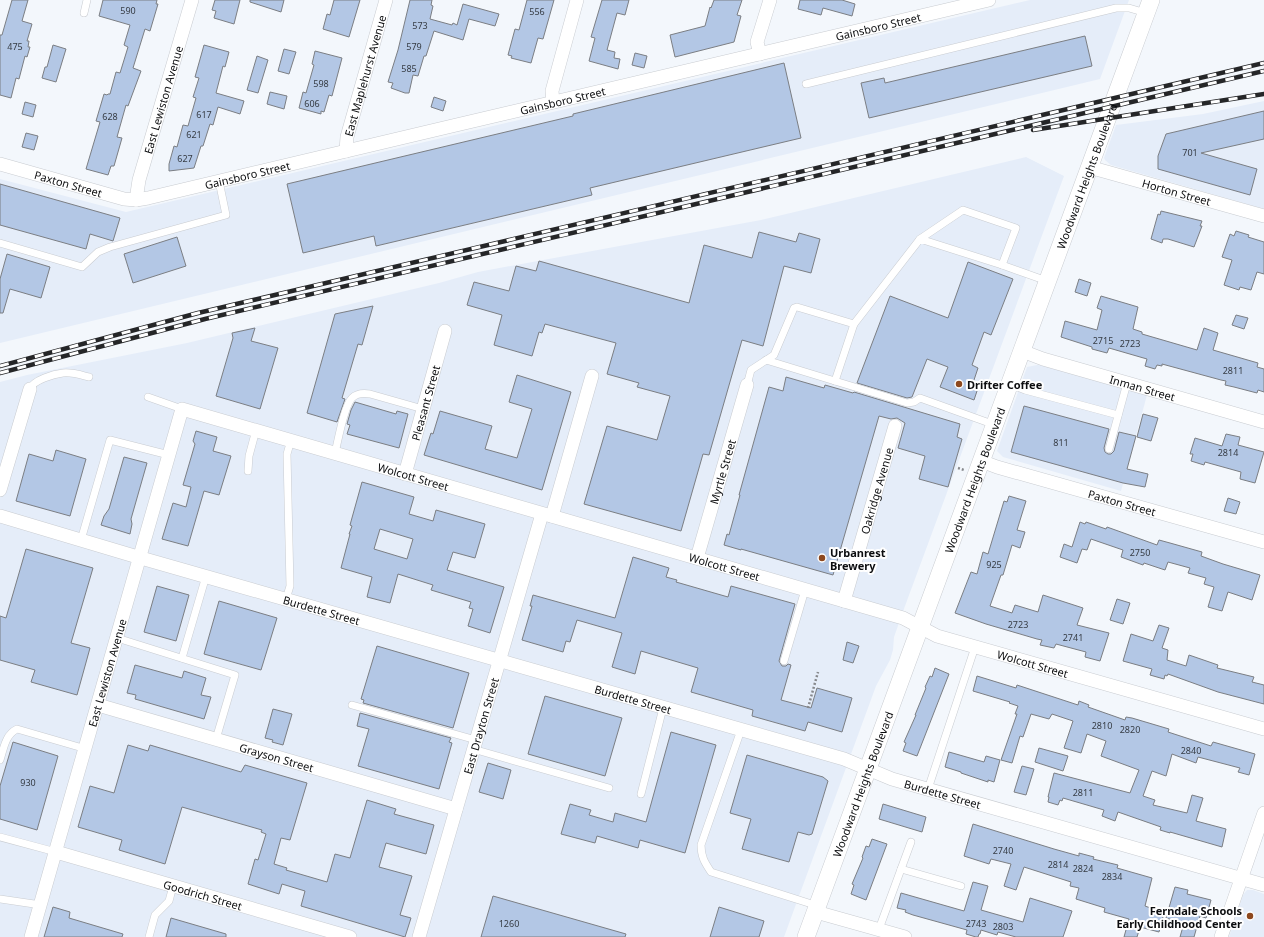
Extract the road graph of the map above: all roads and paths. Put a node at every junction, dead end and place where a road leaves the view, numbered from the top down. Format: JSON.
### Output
{"nodes":[{"id":1,"x":87,"y":0,"type":"edge"},
{"id":2,"x":192,"y":0,"type":"edge"},
{"id":3,"x":386,"y":0,"type":"edge"},
{"id":4,"x":577,"y":0,"type":"edge"},
{"id":5,"x":770,"y":0,"type":"edge"},
{"id":6,"x":989,"y":0,"type":"edge"},
{"id":7,"x":964,"y":3,"type":"edge"},
{"id":8,"x":1149,"y":6,"type":"edge"},
{"id":9,"x":84,"y":13,"type":"dead end"},
{"id":10,"x":760,"y":54,"type":"junction"},
{"id":11,"x":806,"y":84,"type":"dead end"},
{"id":12,"x":553,"y":102,"type":"junction"},
{"id":13,"x":346,"y":151,"type":"junction"},
{"id":14,"x":0,"y":164,"type":"edge"},
{"id":15,"x":1089,"y":167,"type":"junction"},
{"id":16,"x":219,"y":181,"type":"junction"},
{"id":17,"x":136,"y":200,"type":"junction"},
{"id":18,"x":1264,"y":216,"type":"edge"},
{"id":19,"x":920,"y":239,"type":"junction"},
{"id":20,"x":0,"y":244,"type":"edge"},
{"id":21,"x":1002,"y":265,"type":"junction"},
{"id":22,"x":1048,"y":281,"type":"junction"},
{"id":23,"x":854,"y":324,"type":"junction"},
{"id":24,"x":445,"y":331,"type":"dead end"},
{"id":25,"x":1022,"y":351,"type":"junction"},
{"id":26,"x":766,"y":360,"type":"junction"},
{"id":27,"x":592,"y":376,"type":"dead end"},
{"id":28,"x":89,"y":377,"type":"dead end"},
{"id":29,"x":835,"y":381,"type":"junction"},
{"id":30,"x":1127,"y":383,"type":"junction"},
{"id":31,"x":1010,"y":384,"type":"junction"},
{"id":32,"x":747,"y":385,"type":"joint"},
{"id":33,"x":30,"y":389,"type":"joint"},
{"id":34,"x":148,"y":397,"type":"dead end"},
{"id":35,"x":182,"y":409,"type":"junction"},
{"id":36,"x":423,"y":409,"type":"junction"},
{"id":37,"x":1118,"y":415,"type":"junction"},
{"id":38,"x":1264,"y":422,"type":"edge"},
{"id":39,"x":995,"y":425,"type":"junction"},
{"id":40,"x":895,"y":426,"type":"dead end"},
{"id":41,"x":256,"y":430,"type":"junction"},
{"id":42,"x":291,"y":440,"type":"junction"},
{"id":43,"x":1109,"y":449,"type":"dead end"},
{"id":44,"x":335,"y":453,"type":"junction"},
{"id":45,"x":169,"y":455,"type":"junction"},
{"id":46,"x":981,"y":461,"type":"junction"},
{"id":47,"x":248,"y":471,"type":"dead end"},
{"id":48,"x":404,"y":474,"type":"junction"},
{"id":49,"x":0,"y":490,"type":"edge"},
{"id":50,"x":547,"y":515,"type":"junction"},
{"id":51,"x":0,"y":516,"type":"edge"},
{"id":52,"x":81,"y":540,"type":"junction"},
{"id":53,"x":1264,"y":542,"type":"edge"},
{"id":54,"x":141,"y":558,"type":"junction"},
{"id":55,"x":697,"y":558,"type":"junction"},
{"id":56,"x":206,"y":576,"type":"junction"},
{"id":57,"x":804,"y":590,"type":"junction"},
{"id":58,"x":286,"y":599,"type":"junction"},
{"id":59,"x":844,"y":601,"type":"junction"},
{"id":60,"x":920,"y":628,"type":"junction"},
{"id":61,"x":117,"y":638,"type":"junction"},
{"id":62,"x":975,"y":647,"type":"junction"},
{"id":63,"x":182,"y":658,"type":"junction"},
{"id":64,"x":500,"y":661,"type":"junction"},
{"id":65,"x":784,"y":661,"type":"dead end"},
{"id":66,"x":818,"y":672,"type":"dead end"},
{"id":67,"x":98,"y":705,"type":"junction"},
{"id":68,"x":352,"y":705,"type":"dead end"},
{"id":69,"x":663,"y":708,"type":"junction"},
{"id":70,"x":808,"y":708,"type":"dead end"},
{"id":71,"x":1264,"y":729,"type":"edge"},
{"id":72,"x":741,"y":730,"type":"junction"},
{"id":73,"x":216,"y":739,"type":"junction"},
{"id":74,"x":475,"y":744,"type":"junction"},
{"id":75,"x":86,"y":749,"type":"junction"},
{"id":76,"x":0,"y":760,"type":"edge"},
{"id":77,"x":868,"y":769,"type":"junction"},
{"id":78,"x":609,"y":788,"type":"dead end"},
{"id":79,"x":928,"y":789,"type":"junction"},
{"id":80,"x":641,"y":794,"type":"dead end"},
{"id":81,"x":456,"y":808,"type":"junction"},
{"id":82,"x":1264,"y":813,"type":"edge"},
{"id":83,"x":0,"y":837,"type":"edge"},
{"id":84,"x":911,"y":842,"type":"dead end"},
{"id":85,"x":56,"y":852,"type":"junction"},
{"id":86,"x":901,"y":869,"type":"junction"},
{"id":87,"x":1241,"y":878,"type":"junction"},
{"id":88,"x":1264,"y":885,"type":"edge"},
{"id":89,"x":173,"y":886,"type":"junction"},
{"id":90,"x":961,"y":886,"type":"dead end"},
{"id":91,"x":0,"y":899,"type":"edge"},
{"id":92,"x":41,"y":905,"type":"junction"},
{"id":93,"x":817,"y":909,"type":"junction"},
{"id":94,"x":879,"y":929,"type":"junction"},
{"id":95,"x":901,"y":936,"type":"edge"},
{"id":96,"x":32,"y":937,"type":"edge"},
{"id":97,"x":149,"y":937,"type":"edge"},
{"id":98,"x":350,"y":937,"type":"edge"},
{"id":99,"x":419,"y":937,"type":"edge"},
{"id":100,"x":806,"y":937,"type":"edge"},
{"id":101,"x":1221,"y":937,"type":"edge"}],
"edges":[{"from":1,"to":9,"type":"lane"},
{"from":2,"to":17,"type":"street","name":"East Lewiston Avenue"},
{"from":3,"to":13,"type":"street","name":"East Maplehurst Avenue"},
{"from":4,"to":12,"type":"street"},
{"from":5,"to":10,"type":"street"},
{"from":6,"to":7,"type":"street","name":"Gainsboro Street"},
{"from":7,"to":10,"type":"street","name":"Gainsboro Street"},
{"from":8,"to":11,"type":"lane"},
{"from":8,"to":15,"type":"street","name":"Woodward Heights Boulevard"},
{"from":10,"to":12,"type":"street","name":"Gainsboro Street"},
{"from":12,"to":13,"type":"street","name":"Gainsboro Street"},
{"from":13,"to":16,"type":"street","name":"Gainsboro Street"},
{"from":14,"to":17,"type":"street","name":"Paxton Street"},
{"from":15,"to":18,"type":"street","name":"Horton Street"},
{"from":15,"to":22,"type":"street","name":"Woodward Heights Boulevard"},
{"from":16,"to":17,"type":"street","name":"Gainsboro Street"},
{"from":16,"to":20,"type":"lane"},
{"from":19,"to":21,"type":"lane"},
{"from":19,"to":21,"type":"lane"},
{"from":19,"to":23,"type":"lane"},
{"from":21,"to":22,"type":"lane"},
{"from":22,"to":25,"type":"street","name":"Woodward Heights Boulevard"},
{"from":23,"to":26,"type":"lane"},
{"from":23,"to":29,"type":"lane"},
{"from":24,"to":36,"type":"street","name":"Pleasant Street"},
{"from":25,"to":30,"type":"street","name":"Inman Street"},
{"from":25,"to":31,"type":"street","name":"Woodward Heights Boulevard"},
{"from":26,"to":29,"type":"lane"},
{"from":26,"to":32,"type":"lane"},
{"from":27,"to":50,"type":"street","name":"East Drayton Street"},
{"from":28,"to":33,"type":"lane"},
{"from":29,"to":39,"type":"lane"},
{"from":30,"to":37,"type":"lane"},
{"from":30,"to":38,"type":"street","name":"Inman Street"},
{"from":31,"to":37,"type":"lane"},
{"from":31,"to":39,"type":"street","name":"Woodward Heights Boulevard"},
{"from":32,"to":55,"type":"street","name":"Myrtle Street"},
{"from":33,"to":49,"type":"street"},
{"from":34,"to":35,"type":"lane"},
{"from":35,"to":41,"type":"street","name":"Wolcott Street"},
{"from":35,"to":45,"type":"street","name":"East Lewiston Avenue"},
{"from":36,"to":44,"type":"lane"},
{"from":36,"to":48,"type":"street","name":"Pleasant Street"},
{"from":37,"to":43,"type":"lane"},
{"from":39,"to":46,"type":"street","name":"Woodward Heights Boulevard"},
{"from":40,"to":59,"type":"street","name":"Oakridge Avenue"},
{"from":41,"to":42,"type":"street","name":"Wolcott Street"},
{"from":41,"to":47,"type":"lane"},
{"from":42,"to":44,"type":"street","name":"Wolcott Street"},
{"from":42,"to":58,"type":"lane"},
{"from":44,"to":48,"type":"street","name":"Wolcott Street"},
{"from":45,"to":52,"type":"lane"},
{"from":45,"to":54,"type":"street","name":"East Lewiston Avenue"},
{"from":46,"to":53,"type":"street","name":"Paxton Street"},
{"from":46,"to":60,"type":"street","name":"Woodward Heights Boulevard"},
{"from":48,"to":50,"type":"street","name":"Wolcott Street"},
{"from":50,"to":55,"type":"street","name":"Wolcott Street"},
{"from":50,"to":64,"type":"street","name":"East Drayton Street"},
{"from":51,"to":52,"type":"street","name":"Burdette Street"},
{"from":52,"to":54,"type":"street","name":"Burdette Street"},
{"from":54,"to":56,"type":"street","name":"Burdette Street"},
{"from":54,"to":61,"type":"street","name":"East Lewiston Avenue"},
{"from":55,"to":57,"type":"street","name":"Wolcott Street"},
{"from":56,"to":58,"type":"street","name":"Burdette Street"},
{"from":56,"to":63,"type":"lane"},
{"from":57,"to":59,"type":"street","name":"Wolcott Street"},
{"from":57,"to":65,"type":"lane"},
{"from":58,"to":64,"type":"street","name":"Burdette Street"},
{"from":59,"to":60,"type":"street","name":"Wolcott Street"},
{"from":60,"to":62,"type":"street","name":"Wolcott Street"},
{"from":60,"to":77,"type":"street","name":"Woodward Heights Boulevard"},
{"from":61,"to":63,"type":"lane"},
{"from":61,"to":67,"type":"street","name":"East Lewiston Avenue"},
{"from":62,"to":71,"type":"street","name":"Wolcott Street"},
{"from":62,"to":79,"type":"lane"},
{"from":63,"to":73,"type":"lane"},
{"from":64,"to":69,"type":"street","name":"Burdette Street"},
{"from":64,"to":74,"type":"street","name":"East Drayton Street"},
{"from":66,"to":70,"type":"path"},
{"from":67,"to":73,"type":"street","name":"Grayson Street"},
{"from":67,"to":75,"type":"street","name":"East Lewiston Avenue"},
{"from":68,"to":74,"type":"lane"},
{"from":69,"to":72,"type":"street","name":"Burdette Street"},
{"from":69,"to":80,"type":"lane"},
{"from":72,"to":77,"type":"street","name":"Burdette Street"},
{"from":72,"to":93,"type":"lane"},
{"from":73,"to":81,"type":"street","name":"Grayson Street"},
{"from":74,"to":78,"type":"lane"},
{"from":74,"to":81,"type":"street","name":"East Drayton Street"},
{"from":75,"to":76,"type":"lane"},
{"from":75,"to":85,"type":"street","name":"East Lewiston Avenue"},
{"from":77,"to":79,"type":"street","name":"Burdette Street"},
{"from":77,"to":93,"type":"street","name":"Woodward Heights Boulevard"},
{"from":79,"to":87,"type":"street","name":"Burdette Street"},
{"from":81,"to":99,"type":"street","name":"East Drayton Street"},
{"from":82,"to":87,"type":"street"},
{"from":83,"to":85,"type":"lane"},
{"from":84,"to":86,"type":"lane"},
{"from":85,"to":89,"type":"street","name":"Goodrich Street"},
{"from":85,"to":92,"type":"street","name":"East Lewiston Avenue"},
{"from":86,"to":90,"type":"lane"},
{"from":86,"to":94,"type":"lane"},
{"from":87,"to":88,"type":"street","name":"Burdette Street"},
{"from":87,"to":101,"type":"street"},
{"from":89,"to":97,"type":"lane"},
{"from":89,"to":98,"type":"street","name":"Goodrich Street"},
{"from":91,"to":92,"type":"lane"},
{"from":92,"to":96,"type":"street","name":"East Lewiston Avenue"},
{"from":93,"to":94,"type":"street"},
{"from":93,"to":100,"type":"street","name":"Woodward Heights Boulevard"},
{"from":94,"to":95,"type":"street"}]}
